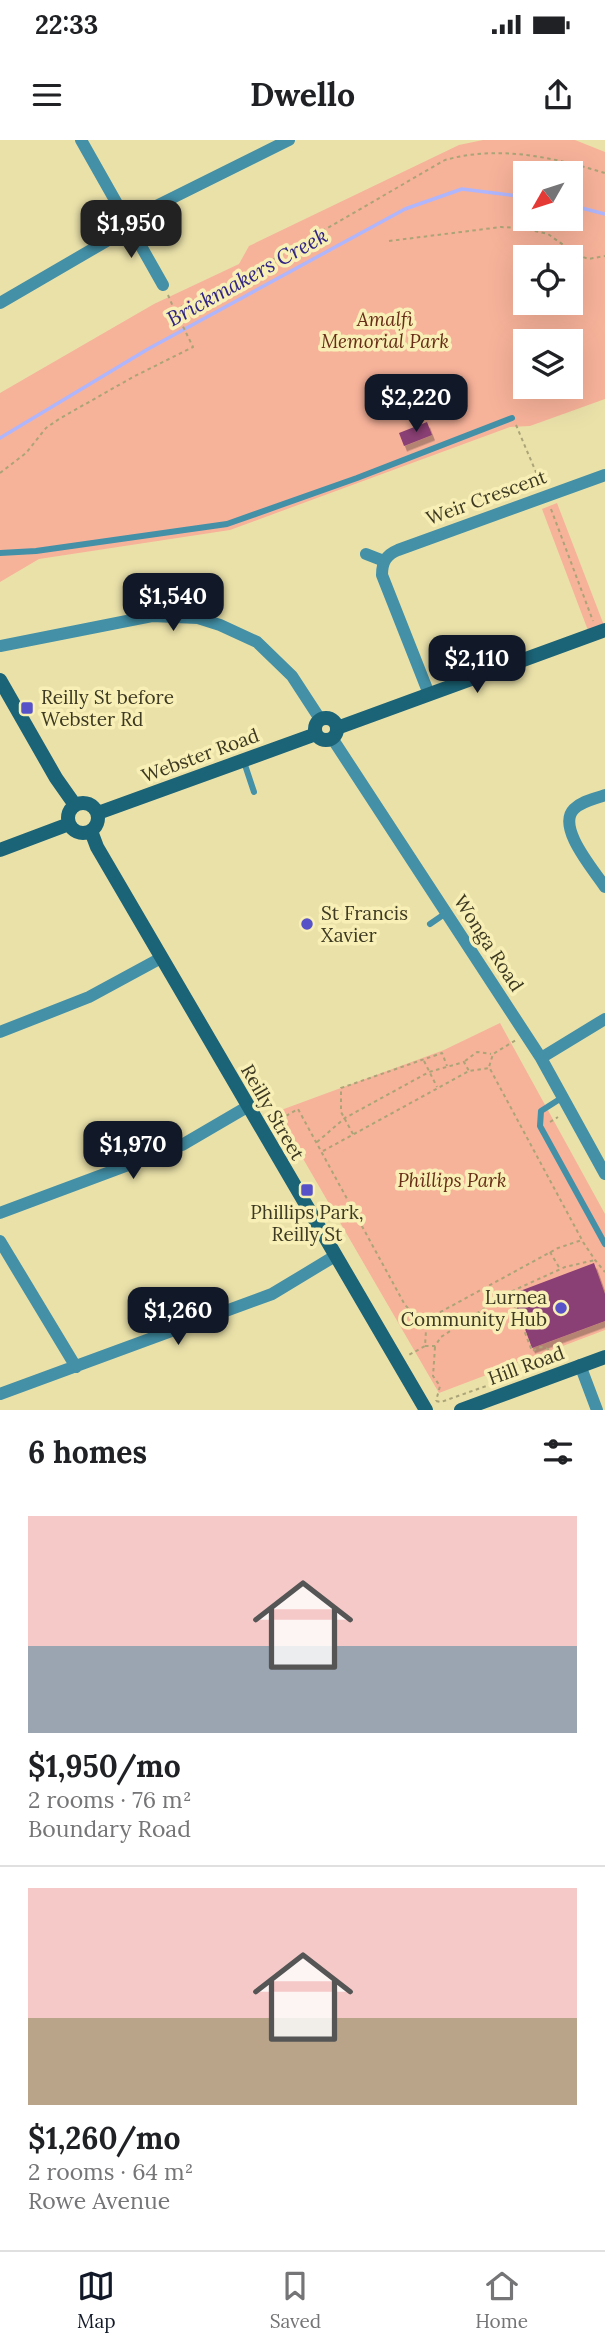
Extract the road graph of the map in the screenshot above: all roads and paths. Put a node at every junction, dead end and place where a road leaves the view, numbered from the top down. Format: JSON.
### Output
{"nodes":[{"id":1,"x":81,"y":140,"type":"edge"},
{"id":2,"x":289,"y":140,"type":"edge"},
{"id":3,"x":605,"y":173,"type":"edge"},
{"id":4,"x":128,"y":220,"type":"junction"},
{"id":5,"x":389,"y":241,"type":"dead end"},
{"id":6,"x":605,"y":256,"type":"edge"},
{"id":7,"x":163,"y":285,"type":"joint"},
{"id":8,"x":0,"y":303,"type":"edge"},
{"id":9,"x":175,"y":310,"type":"junction"},
{"id":10,"x":512,"y":418,"type":"joint"},
{"id":11,"x":0,"y":473,"type":"edge"},
{"id":12,"x":605,"y":475,"type":"edge"},
{"id":13,"x":546,"y":496,"type":"junction"},
{"id":14,"x":0,"y":553,"type":"edge"},
{"id":15,"x":366,"y":554,"type":"dead end"},
{"id":16,"x":384,"y":561,"type":"junction"},
{"id":17,"x":601,"y":632,"type":"edge"},
{"id":18,"x":0,"y":646,"type":"edge"},
{"id":19,"x":0,"y":680,"type":"edge"},
{"id":20,"x":429,"y":694,"type":"junction"},
{"id":21,"x":320,"y":719,"type":"junction"},
{"id":22,"x":335,"y":733,"type":"junction"},
{"id":23,"x":316,"y":734,"type":"junction"},
{"id":24,"x":243,"y":760,"type":"junction"},
{"id":25,"x":254,"y":792,"type":"dead end"},
{"id":26,"x":605,"y":795,"type":"edge"},
{"id":27,"x":75,"y":805,"type":"junction"},
{"id":28,"x":98,"y":813,"type":"junction"},
{"id":29,"x":69,"y":824,"type":"junction"},
{"id":30,"x":91,"y":831,"type":"junction"},
{"id":31,"x":0,"y":850,"type":"edge"},
{"id":32,"x":605,"y":887,"type":"edge"},
{"id":33,"x":446,"y":913,"type":"junction"},
{"id":34,"x":430,"y":924,"type":"dead end"},
{"id":35,"x":161,"y":958,"type":"junction"},
{"id":36,"x":605,"y":1019,"type":"edge"},
{"id":37,"x":0,"y":1032,"type":"edge"},
{"id":38,"x":525,"y":1034,"type":"junction"},
{"id":39,"x":493,"y":1054,"type":"junction"},
{"id":40,"x":541,"y":1058,"type":"junction"},
{"id":41,"x":423,"y":1059,"type":"junction"},
{"id":42,"x":464,"y":1062,"type":"junction"},
{"id":43,"x":447,"y":1067,"type":"junction"},
{"id":44,"x":489,"y":1068,"type":"junction"},
{"id":45,"x":469,"y":1071,"type":"junction"},
{"id":46,"x":429,"y":1072,"type":"junction"},
{"id":47,"x":438,"y":1088,"type":"junction"},
{"id":48,"x":563,"y":1097,"type":"junction"},
{"id":49,"x":247,"y":1107,"type":"junction"},
{"id":50,"x":345,"y":1118,"type":"junction"},
{"id":51,"x":272,"y":1124,"type":"dead end"},
{"id":52,"x":354,"y":1135,"type":"junction"},
{"id":53,"x":317,"y":1142,"type":"junction"},
{"id":54,"x":322,"y":1152,"type":"junction"},
{"id":55,"x":605,"y":1174,"type":"edge"},
{"id":56,"x":0,"y":1213,"type":"edge"},
{"id":57,"x":582,"y":1240,"type":"junction"},
{"id":58,"x":0,"y":1241,"type":"edge"},
{"id":59,"x":605,"y":1244,"type":"edge"},
{"id":60,"x":550,"y":1252,"type":"junction"},
{"id":61,"x":335,"y":1256,"type":"junction"},
{"id":62,"x":594,"y":1260,"type":"junction"},
{"id":63,"x":560,"y":1270,"type":"junction"},
{"id":64,"x":605,"y":1272,"type":"edge"},
{"id":65,"x":509,"y":1292,"type":"junction"},
{"id":66,"x":427,"y":1315,"type":"junction"},
{"id":67,"x":425,"y":1346,"type":"junction"},
{"id":68,"x":435,"y":1346,"type":"junction"},
{"id":69,"x":406,"y":1356,"type":"dead end"},
{"id":70,"x":605,"y":1357,"type":"edge"},
{"id":71,"x":561,"y":1360,"type":"dead end"},
{"id":72,"x":580,"y":1366,"type":"junction"},
{"id":73,"x":76,"y":1367,"type":"junction"},
{"id":74,"x":508,"y":1379,"type":"dead end"},
{"id":75,"x":0,"y":1394,"type":"edge"},
{"id":76,"x":431,"y":1406,"type":"edge"},
{"id":77,"x":461,"y":1410,"type":"edge"},
{"id":78,"x":597,"y":1410,"type":"edge"}],
"edges":[{"from":1,"to":4,"type":"street"},
{"from":2,"to":4,"type":"street"},
{"from":3,"to":9,"type":"path"},
{"from":4,"to":7,"type":"street"},
{"from":4,"to":8,"type":"street"},
{"from":5,"to":6,"type":"path"},
{"from":7,"to":9,"type":"path"},
{"from":9,"to":11,"type":"path"},
{"from":10,"to":13,"type":"path"},
{"from":10,"to":14,"type":"lane"},
{"from":12,"to":13,"type":"street","name":"Weir Crescent"},
{"from":13,"to":16,"type":"street","name":"Weir Crescent"},
{"from":13,"to":17,"type":"path"},
{"from":15,"to":16,"type":"street"},
{"from":16,"to":20,"type":"street"},
{"from":17,"to":20,"type":"main road"},
{"from":18,"to":21,"type":"street"},
{"from":19,"to":27,"type":"main road"},
{"from":20,"to":22,"type":"main road"},
{"from":21,"to":22,"type":"main road"},
{"from":21,"to":23,"type":"main road"},
{"from":22,"to":23,"type":"main road"},
{"from":22,"to":33,"type":"street","name":"Wonga Road"},
{"from":23,"to":24,"type":"main road","name":"Webster Road"},
{"from":24,"to":25,"type":"lane"},
{"from":24,"to":28,"type":"main road","name":"Webster Road"},
{"from":26,"to":32,"type":"street"},
{"from":27,"to":28,"type":"main road"},
{"from":27,"to":29,"type":"main road"},
{"from":28,"to":30,"type":"main road"},
{"from":29,"to":30,"type":"main road"},
{"from":29,"to":31,"type":"main road"},
{"from":30,"to":35,"type":"main road","name":"Reilly Street"},
{"from":33,"to":34,"type":"lane"},
{"from":33,"to":38,"type":"street","name":"Wonga Road"},
{"from":35,"to":37,"type":"street"},
{"from":35,"to":49,"type":"main road","name":"Reilly Street"},
{"from":36,"to":40,"type":"street"},
{"from":38,"to":39,"type":"path"},
{"from":38,"to":40,"type":"street","name":"Wonga Road"},
{"from":39,"to":42,"type":"path"},
{"from":39,"to":44,"type":"path"},
{"from":40,"to":48,"type":"street","name":"Wonga Road"},
{"from":41,"to":43,"type":"path"},
{"from":41,"to":46,"type":"path"},
{"from":41,"to":50,"type":"path"},
{"from":42,"to":43,"type":"path"},
{"from":42,"to":45,"type":"path"},
{"from":43,"to":46,"type":"path"},
{"from":44,"to":45,"type":"path"},
{"from":44,"to":57,"type":"path"},
{"from":45,"to":47,"type":"path"},
{"from":46,"to":47,"type":"path"},
{"from":46,"to":50,"type":"path"},
{"from":47,"to":52,"type":"path"},
{"from":48,"to":55,"type":"street","name":"Wonga Road"},
{"from":48,"to":59,"type":"lane"},
{"from":49,"to":56,"type":"street"},
{"from":49,"to":61,"type":"main road","name":"Reilly Street"},
{"from":50,"to":52,"type":"path"},
{"from":50,"to":53,"type":"path"},
{"from":51,"to":53,"type":"path"},
{"from":52,"to":54,"type":"path"},
{"from":53,"to":54,"type":"path"},
{"from":54,"to":66,"type":"path"},
{"from":57,"to":60,"type":"path"},
{"from":57,"to":62,"type":"path"},
{"from":58,"to":73,"type":"street"},
{"from":60,"to":63,"type":"path"},
{"from":60,"to":66,"type":"path"},
{"from":61,"to":73,"type":"street"},
{"from":61,"to":76,"type":"main road","name":"Reilly Street"},
{"from":62,"to":63,"type":"path"},
{"from":62,"to":64,"type":"path"},
{"from":63,"to":65,"type":"path"},
{"from":65,"to":68,"type":"path"},
{"from":65,"to":71,"type":"path"},
{"from":66,"to":67,"type":"path"},
{"from":67,"to":68,"type":"path"},
{"from":67,"to":69,"type":"path"},
{"from":68,"to":76,"type":"path"},
{"from":70,"to":72,"type":"main road","name":"Hill Road"},
{"from":72,"to":77,"type":"main road","name":"Hill Road"},
{"from":72,"to":78,"type":"street"},
{"from":73,"to":75,"type":"street"},
{"from":74,"to":76,"type":"path"}]}
